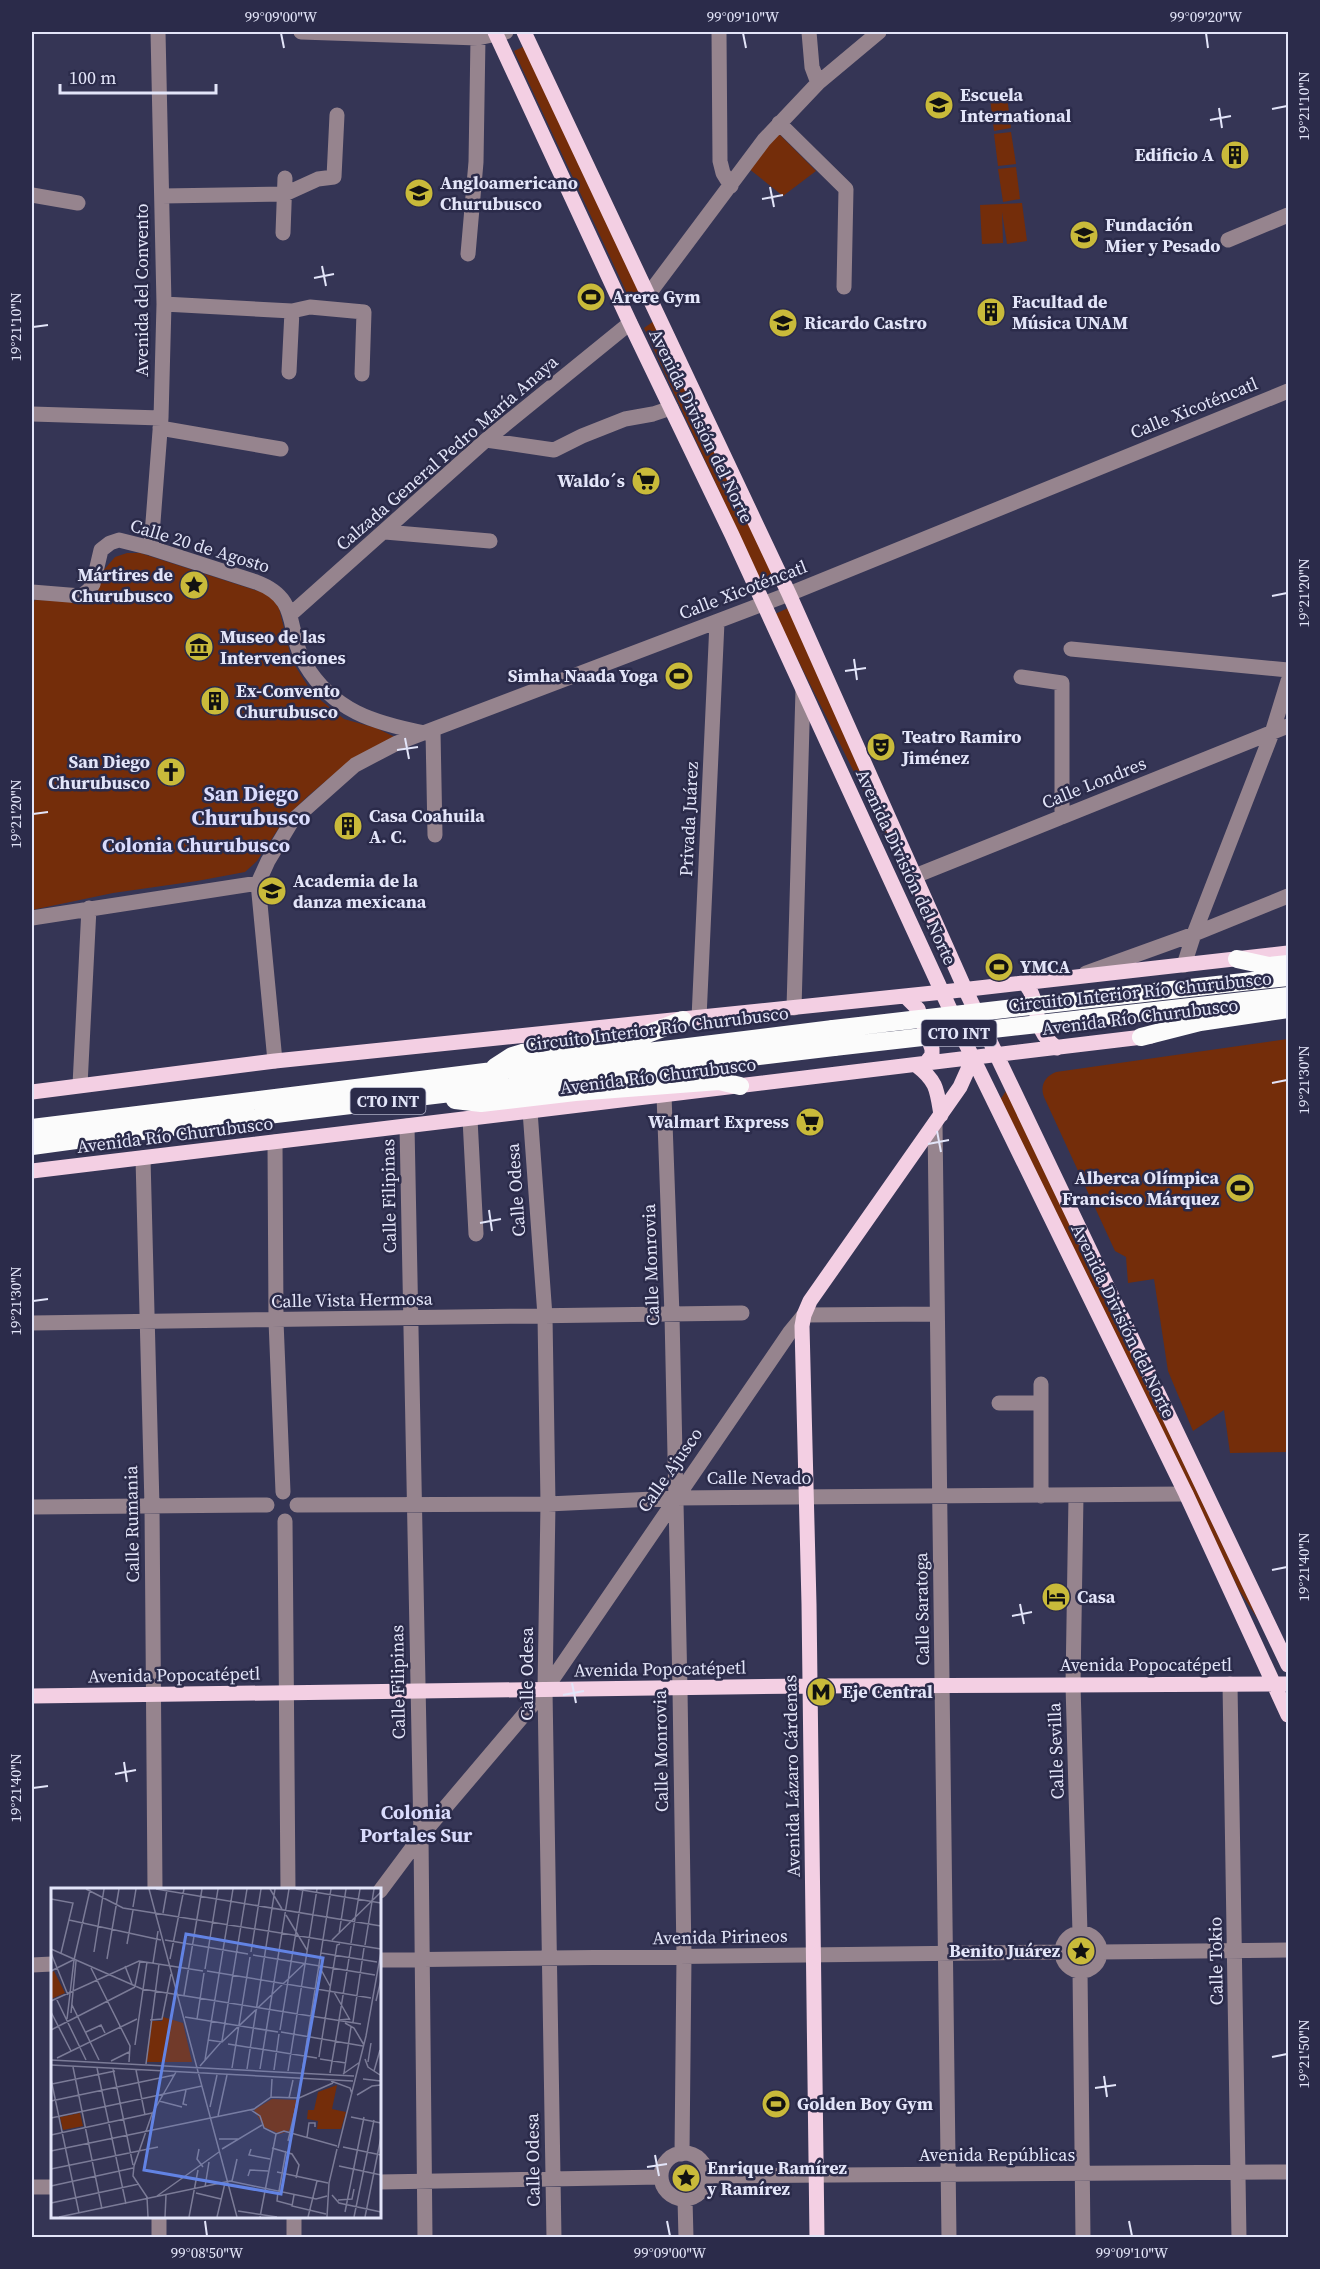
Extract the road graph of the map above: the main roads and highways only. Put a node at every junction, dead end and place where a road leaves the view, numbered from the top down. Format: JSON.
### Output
{"nodes":[{"id":1,"x":524,"y":32,"type":"edge"},
{"id":2,"x":499,"y":33,"type":"edge"},
{"id":3,"x":1288,"y":953,"type":"edge"},
{"id":4,"x":1237,"y":959,"type":"junction"},
{"id":5,"x":1288,"y":964,"type":"edge"},
{"id":6,"x":1288,"y":977,"type":"edge"},
{"id":7,"x":1043,"y":981,"type":"junction"},
{"id":8,"x":1024,"y":983,"type":"junction"},
{"id":9,"x":965,"y":989,"type":"junction"},
{"id":10,"x":943,"y":992,"type":"junction"},
{"id":11,"x":905,"y":996,"type":"junction"},
{"id":12,"x":1288,"y":996,"type":"edge"},
{"id":13,"x":1034,"y":998,"type":"junction"},
{"id":14,"x":1288,"y":1009,"type":"edge"},
{"id":15,"x":1288,"y":1018,"type":"edge"},
{"id":16,"x":691,"y":1019,"type":"junction"},
{"id":17,"x":1040,"y":1029,"type":"junction"},
{"id":18,"x":1141,"y":1037,"type":"junction"},
{"id":19,"x":1057,"y":1048,"type":"junction"},
{"id":20,"x":1028,"y":1051,"type":"junction"},
{"id":21,"x":998,"y":1055,"type":"junction"},
{"id":22,"x":973,"y":1058,"type":"junction"},
{"id":23,"x":921,"y":1064,"type":"junction"},
{"id":24,"x":488,"y":1071,"type":"junction"},
{"id":25,"x":740,"y":1086,"type":"junction"},
{"id":26,"x":32,"y":1092,"type":"edge"},
{"id":27,"x":423,"y":1097,"type":"junction"},
{"id":28,"x":938,"y":1119,"type":"junction"},
{"id":29,"x":36,"y":1136,"type":"edge"},
{"id":30,"x":32,"y":1172,"type":"edge"},
{"id":31,"x":804,"y":1315,"type":"joint"},
{"id":32,"x":1233,"y":1597,"type":"junction"},
{"id":33,"x":1277,"y":1642,"type":"junction"},
{"id":34,"x":1288,"y":1665,"type":"edge"},
{"id":35,"x":1281,"y":1684,"type":"edge"},
{"id":36,"x":810,"y":1686,"type":"junction"},
{"id":37,"x":32,"y":1696,"type":"edge"},
{"id":38,"x":1288,"y":1715,"type":"edge"},
{"id":39,"x":817,"y":2238,"type":"edge"}],
"edges":[{"from":1,"to":9,"type":"main road","name":"Avenida División del Norte"},
{"from":2,"to":10,"type":"main road","name":"Avenida División del Norte"},
{"from":3,"to":4,"type":"main road","number":"CTO INT"},
{"from":4,"to":5,"type":"highway"},
{"from":4,"to":7,"type":"main road","number":"CTO INT"},
{"from":6,"to":24,"type":"highway","name":"Circuito Interior Río Churubusco","number":"CTO INT","bridge":true},
{"from":7,"to":8,"type":"main road","number":"CTO INT"},
{"from":7,"to":13,"type":"main road"},
{"from":8,"to":9,"type":"main road","number":"CTO INT"},
{"from":8,"to":13,"type":"main road"},
{"from":9,"to":10,"type":"main road","number":"CTO INT"},
{"from":9,"to":21,"type":"main road","name":"Avenida División del Norte"},
{"from":10,"to":11,"type":"main road","number":"CTO INT"},
{"from":10,"to":22,"type":"main road","name":"Avenida División del Norte"},
{"from":11,"to":16,"type":"main road","number":"CTO INT"},
{"from":11,"to":23,"type":"main road"},
{"from":12,"to":27,"type":"highway","name":"Circuito Interior Río Churubusco","number":"CTO INT","bridge":true},
{"from":13,"to":17,"type":"main road"},
{"from":14,"to":18,"type":"highway"},
{"from":15,"to":18,"type":"main road","name":"Avenida Río Churubusco","number":"CTO INT"},
{"from":16,"to":24,"type":"highway"},
{"from":16,"to":26,"type":"main road","number":"CTO INT"},
{"from":17,"to":19,"type":"main road"},
{"from":17,"to":20,"type":"main road"},
{"from":18,"to":19,"type":"main road","name":"Avenida Río Churubusco","number":"CTO INT"},
{"from":19,"to":20,"type":"main road","name":"Avenida Río Churubusco","number":"CTO INT"},
{"from":20,"to":21,"type":"main road","name":"Avenida Río Churubusco","number":"CTO INT"},
{"from":21,"to":22,"type":"main road","name":"Avenida Río Churubusco","number":"CTO INT"},
{"from":21,"to":33,"type":"main road","name":"Avenida División del Norte"},
{"from":22,"to":23,"type":"main road","name":"Avenida Río Churubusco","number":"CTO INT"},
{"from":22,"to":28,"type":"main road","name":"Calle Ajusco"},
{"from":22,"to":32,"type":"main road","name":"Avenida División del Norte"},
{"from":23,"to":25,"type":"main road","name":"Avenida Río Churubusco","number":"CTO INT"},
{"from":23,"to":28,"type":"main road"},
{"from":24,"to":29,"type":"highway","name":"Circuito Interior Río Churubusco","number":"CTO INT"},
{"from":25,"to":27,"type":"highway"},
{"from":25,"to":30,"type":"main road","name":"Avenida Río Churubusco","number":"CTO INT"},
{"from":27,"to":29,"type":"highway","name":"Circuito Interior Río Churubusco","number":"CTO INT"},
{"from":28,"to":31,"type":"main road","name":"Calle Ajusco"},
{"from":31,"to":36,"type":"main road","name":"Avenida Lázaro Cárdenas"},
{"from":32,"to":33,"type":"main road"},
{"from":32,"to":35,"type":"main road","name":"Avenida División del Norte"},
{"from":33,"to":34,"type":"main road","name":"Avenida División del Norte"},
{"from":35,"to":36,"type":"main road","name":"Avenida Popocatépetl"},
{"from":35,"to":38,"type":"main road","name":"Avenida División del Norte"},
{"from":36,"to":37,"type":"main road","name":"Avenida Popocatépetl"},
{"from":36,"to":39,"type":"main road","name":"Avenida Lázaro Cárdenas"}]}
